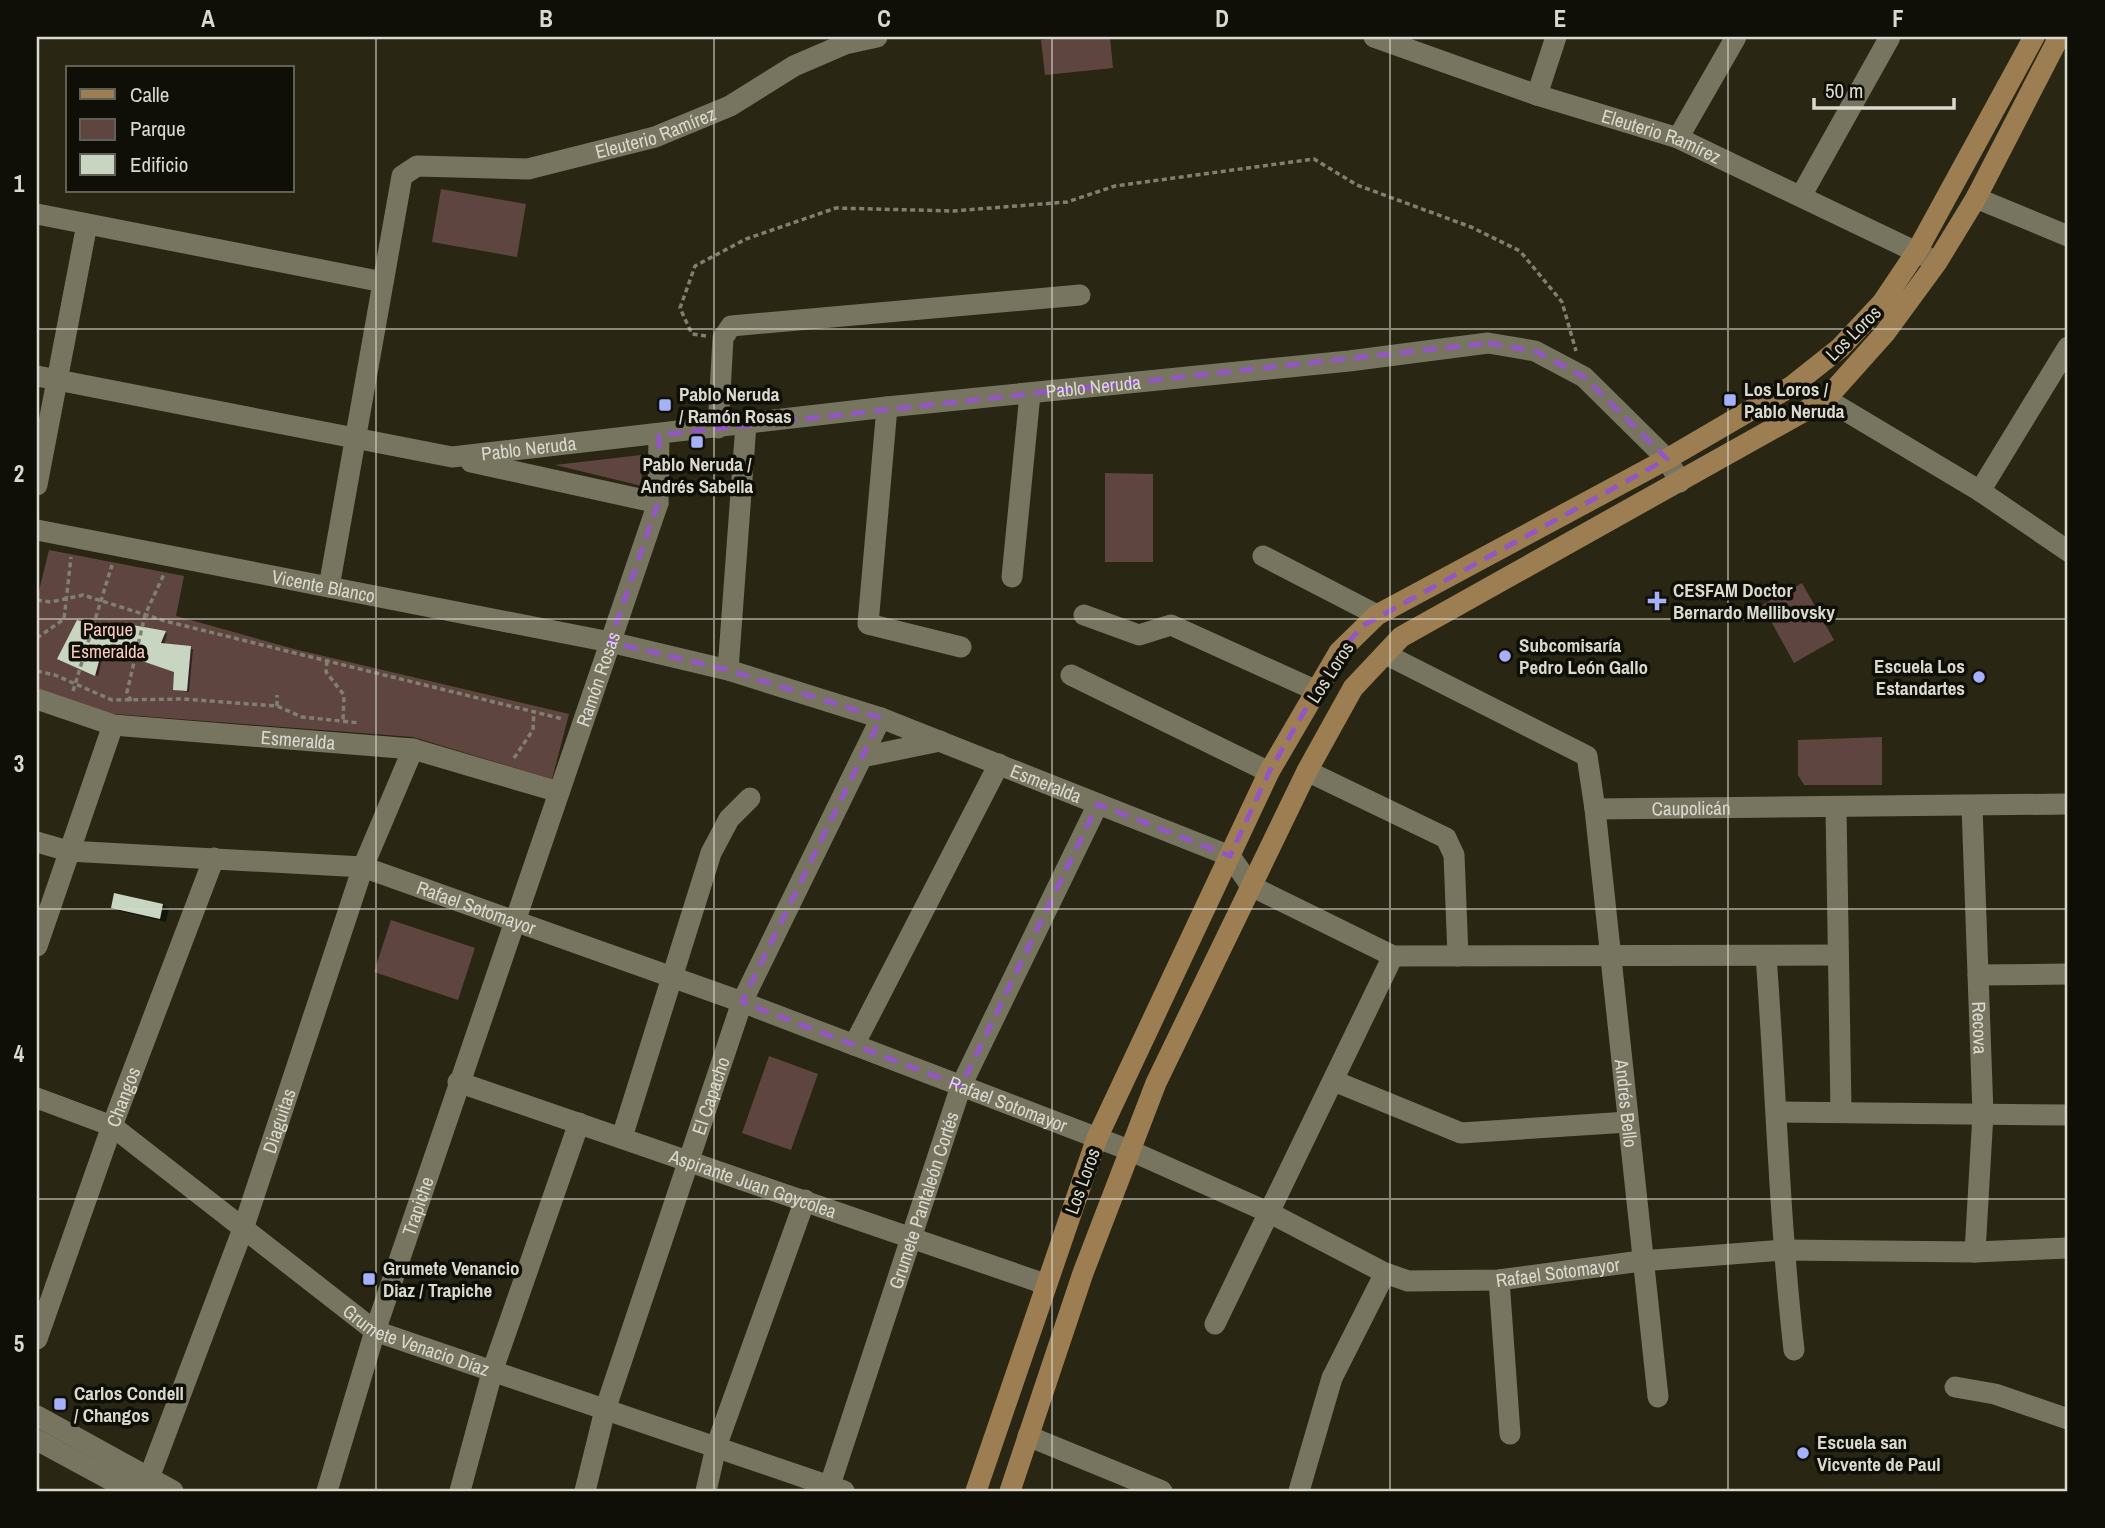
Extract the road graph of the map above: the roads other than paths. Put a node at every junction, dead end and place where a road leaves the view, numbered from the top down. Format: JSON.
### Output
{"nodes":[{"id":1,"x":877,"y":37,"type":"edge"},
{"id":2,"x":1374,"y":37,"type":"edge"},
{"id":3,"x":1556,"y":37,"type":"edge"},
{"id":4,"x":1736,"y":37,"type":"edge"},
{"id":5,"x":1890,"y":37,"type":"edge"},
{"id":6,"x":2034,"y":37,"type":"edge"},
{"id":7,"x":2059,"y":37,"type":"edge"},
{"id":8,"x":1537,"y":95,"type":"junction"},
{"id":9,"x":1678,"y":138,"type":"junction"},
{"id":10,"x":1801,"y":195,"type":"junction"},
{"id":11,"x":1976,"y":198,"type":"junction"},
{"id":12,"x":37,"y":214,"type":"edge"},
{"id":13,"x":86,"y":224,"type":"junction"},
{"id":14,"x":2068,"y":236,"type":"edge"},
{"id":15,"x":1917,"y":251,"type":"junction"},
{"id":16,"x":1937,"y":262,"type":"junction"},
{"id":17,"x":383,"y":282,"type":"junction"},
{"id":18,"x":1080,"y":295,"type":"dead end"},
{"id":19,"x":2067,"y":353,"type":"edge"},
{"id":20,"x":47,"y":378,"type":"edge"},
{"id":21,"x":1030,"y":394,"type":"junction"},
{"id":22,"x":1826,"y":399,"type":"junction"},
{"id":23,"x":887,"y":407,"type":"junction"},
{"id":24,"x":746,"y":424,"type":"junction"},
{"id":25,"x":718,"y":428,"type":"junction"},
{"id":26,"x":659,"y":435,"type":"junction"},
{"id":27,"x":355,"y":439,"type":"junction"},
{"id":28,"x":452,"y":457,"type":"junction"},
{"id":29,"x":1667,"y":459,"type":"junction"},
{"id":30,"x":1680,"y":482,"type":"junction"},
{"id":31,"x":37,"y":485,"type":"edge"},
{"id":32,"x":1980,"y":491,"type":"junction"},
{"id":33,"x":658,"y":503,"type":"junction"},
{"id":34,"x":37,"y":530,"type":"edge"},
{"id":35,"x":2068,"y":551,"type":"edge"},
{"id":36,"x":1263,"y":556,"type":"dead end"},
{"id":37,"x":1012,"y":577,"type":"dead end"},
{"id":38,"x":329,"y":587,"type":"junction"},
{"id":39,"x":1084,"y":615,"type":"dead end"},
{"id":40,"x":1377,"y":615,"type":"junction"},
{"id":41,"x":610,"y":642,"type":"junction"},
{"id":42,"x":961,"y":647,"type":"dead end"},
{"id":43,"x":1385,"y":653,"type":"junction"},
{"id":44,"x":727,"y":670,"type":"junction"},
{"id":45,"x":1071,"y":675,"type":"dead end"},
{"id":46,"x":1317,"y":691,"type":"junction"},
{"id":47,"x":37,"y":699,"type":"edge"},
{"id":48,"x":881,"y":718,"type":"junction"},
{"id":49,"x":113,"y":725,"type":"junction"},
{"id":50,"x":940,"y":741,"type":"junction"},
{"id":51,"x":413,"y":749,"type":"junction"},
{"id":52,"x":862,"y":757,"type":"junction"},
{"id":53,"x":999,"y":764,"type":"junction"},
{"id":54,"x":1307,"y":771,"type":"junction"},
{"id":55,"x":1269,"y":772,"type":"junction"},
{"id":56,"x":559,"y":792,"type":"junction"},
{"id":57,"x":750,"y":798,"type":"dead end"},
{"id":58,"x":1098,"y":804,"type":"junction"},
{"id":59,"x":2068,"y":804,"type":"edge"},
{"id":60,"x":1972,"y":806,"type":"junction"},
{"id":61,"x":1836,"y":808,"type":"junction"},
{"id":62,"x":1595,"y":809,"type":"junction"},
{"id":63,"x":37,"y":842,"type":"edge"},
{"id":64,"x":68,"y":851,"type":"junction"},
{"id":65,"x":1230,"y":856,"type":"junction"},
{"id":66,"x":214,"y":858,"type":"junction"},
{"id":67,"x":363,"y":867,"type":"junction"},
{"id":68,"x":1251,"y":886,"type":"junction"},
{"id":69,"x":515,"y":921,"type":"junction"},
{"id":70,"x":37,"y":946,"type":"edge"},
{"id":71,"x":1838,"y":955,"type":"junction"},
{"id":72,"x":1458,"y":956,"type":"junction"},
{"id":73,"x":1610,"y":956,"type":"junction"},
{"id":74,"x":1766,"y":956,"type":"junction"},
{"id":75,"x":1393,"y":957,"type":"junction"},
{"id":76,"x":2068,"y":974,"type":"edge"},
{"id":77,"x":1978,"y":975,"type":"junction"},
{"id":78,"x":670,"y":976,"type":"junction"},
{"id":79,"x":742,"y":1002,"type":"junction"},
{"id":80,"x":854,"y":1045,"type":"junction"},
{"id":81,"x":1334,"y":1081,"type":"junction"},
{"id":82,"x":458,"y":1082,"type":"junction"},
{"id":83,"x":961,"y":1086,"type":"junction"},
{"id":84,"x":37,"y":1098,"type":"edge"},
{"id":85,"x":1840,"y":1111,"type":"junction"},
{"id":86,"x":1778,"y":1112,"type":"junction"},
{"id":87,"x":1983,"y":1114,"type":"junction"},
{"id":88,"x":2068,"y":1115,"type":"edge"},
{"id":89,"x":1628,"y":1122,"type":"junction"},
{"id":90,"x":579,"y":1123,"type":"junction"},
{"id":91,"x":112,"y":1126,"type":"junction"},
{"id":92,"x":622,"y":1138,"type":"junction"},
{"id":93,"x":1097,"y":1138,"type":"junction"},
{"id":94,"x":1129,"y":1150,"type":"junction"},
{"id":95,"x":688,"y":1160,"type":"junction"},
{"id":96,"x":805,"y":1200,"type":"junction"},
{"id":97,"x":1270,"y":1213,"type":"junction"},
{"id":98,"x":243,"y":1229,"type":"junction"},
{"id":99,"x":910,"y":1237,"type":"junction"},
{"id":100,"x":2068,"y":1248,"type":"edge"},
{"id":101,"x":1783,"y":1250,"type":"junction"},
{"id":102,"x":1975,"y":1252,"type":"junction"},
{"id":103,"x":1641,"y":1261,"type":"junction"},
{"id":104,"x":1385,"y":1273,"type":"junction"},
{"id":105,"x":1499,"y":1280,"type":"junction"},
{"id":106,"x":1045,"y":1284,"type":"junction"},
{"id":107,"x":1215,"y":1324,"type":"dead end"},
{"id":108,"x":375,"y":1331,"type":"junction"},
{"id":109,"x":37,"y":1339,"type":"edge"},
{"id":110,"x":1794,"y":1350,"type":"dead end"},
{"id":111,"x":493,"y":1369,"type":"junction"},
{"id":112,"x":1955,"y":1387,"type":"dead end"},
{"id":113,"x":1658,"y":1397,"type":"dead end"},
{"id":114,"x":604,"y":1410,"type":"junction"},
{"id":115,"x":37,"y":1416,"type":"edge"},
{"id":116,"x":2068,"y":1419,"type":"edge"},
{"id":117,"x":1510,"y":1434,"type":"dead end"},
{"id":118,"x":1028,"y":1436,"type":"junction"},
{"id":119,"x":37,"y":1440,"type":"edge"},
{"id":120,"x":716,"y":1447,"type":"junction"},
{"id":121,"x":147,"y":1485,"type":"edge"},
{"id":122,"x":834,"y":1489,"type":"edge"},
{"id":123,"x":131,"y":1491,"type":"edge"},
{"id":124,"x":173,"y":1491,"type":"edge"},
{"id":125,"x":327,"y":1491,"type":"edge"},
{"id":126,"x":460,"y":1491,"type":"edge"},
{"id":127,"x":585,"y":1491,"type":"edge"},
{"id":128,"x":706,"y":1491,"type":"edge"},
{"id":129,"x":976,"y":1491,"type":"edge"},
{"id":130,"x":1010,"y":1491,"type":"edge"},
{"id":131,"x":1162,"y":1491,"type":"edge"},
{"id":132,"x":1299,"y":1491,"type":"edge"}],
"edges":[{"from":1,"to":17,"type":"street","name":"Eleuterio Ramírez"},
{"from":2,"to":8,"type":"street","name":"Eleuterio Ramírez"},
{"from":3,"to":8,"type":"street"},
{"from":4,"to":9,"type":"street"},
{"from":5,"to":10,"type":"street"},
{"from":6,"to":15,"type":"main road","name":"Los Loros"},
{"from":7,"to":11,"type":"main road","name":"Los Loros"},
{"from":8,"to":9,"type":"street","name":"Eleuterio Ramírez"},
{"from":9,"to":10,"type":"street","name":"Eleuterio Ramírez"},
{"from":10,"to":15,"type":"street","name":"Eleuterio Ramírez"},
{"from":11,"to":14,"type":"street"},
{"from":11,"to":16,"type":"main road","name":"Los Loros"},
{"from":12,"to":13,"type":"street"},
{"from":13,"to":17,"type":"street"},
{"from":13,"to":20,"type":"street"},
{"from":15,"to":16,"type":"street","name":"Eleuterio Ramírez"},
{"from":15,"to":29,"type":"main road","name":"Los Loros"},
{"from":16,"to":22,"type":"main road","name":"Los Loros"},
{"from":17,"to":27,"type":"street"},
{"from":18,"to":25,"type":"street"},
{"from":19,"to":32,"type":"street"},
{"from":20,"to":27,"type":"street","name":"Pablo Neruda"},
{"from":20,"to":31,"type":"street"},
{"from":21,"to":23,"type":"street","name":"Pablo Neruda"},
{"from":21,"to":29,"type":"street","name":"Pablo Neruda"},
{"from":21,"to":37,"type":"street"},
{"from":22,"to":30,"type":"main road","name":"Los Loros"},
{"from":22,"to":32,"type":"street"},
{"from":23,"to":24,"type":"street","name":"Pablo Neruda"},
{"from":23,"to":42,"type":"street"},
{"from":24,"to":25,"type":"street","name":"Pablo Neruda"},
{"from":24,"to":44,"type":"street"},
{"from":25,"to":26,"type":"street","name":"Pablo Neruda"},
{"from":26,"to":28,"type":"street","name":"Pablo Neruda"},
{"from":26,"to":33,"type":"street","name":"Ramón Rosas"},
{"from":27,"to":28,"type":"street","name":"Pablo Neruda"},
{"from":27,"to":38,"type":"street"},
{"from":28,"to":33,"type":"street","name":"Pablo Neruda"},
{"from":29,"to":30,"type":"street","name":"Pablo Neruda"},
{"from":29,"to":40,"type":"main road","name":"Los Loros"},
{"from":30,"to":43,"type":"main road","name":"Los Loros"},
{"from":32,"to":35,"type":"street"},
{"from":33,"to":41,"type":"street","name":"Ramón Rosas"},
{"from":34,"to":38,"type":"street","name":"Vicente Blanco"},
{"from":36,"to":40,"type":"street"},
{"from":38,"to":41,"type":"street","name":"Vicente Blanco"},
{"from":39,"to":46,"type":"street"},
{"from":40,"to":46,"type":"main road","name":"Los Loros"},
{"from":41,"to":44,"type":"street","name":"Esmeralda"},
{"from":41,"to":56,"type":"street","name":"Ramón Rosas"},
{"from":43,"to":54,"type":"main road","name":"Los Loros"},
{"from":43,"to":62,"type":"street"},
{"from":44,"to":48,"type":"street","name":"Esmeralda"},
{"from":45,"to":55,"type":"street"},
{"from":46,"to":55,"type":"main road","name":"Los Loros"},
{"from":47,"to":49,"type":"street","name":"Esmeralda"},
{"from":48,"to":50,"type":"street","name":"Esmeralda"},
{"from":48,"to":52,"type":"street","name":"El Capacho"},
{"from":49,"to":51,"type":"street","name":"Esmeralda"},
{"from":49,"to":64,"type":"street"},
{"from":50,"to":52,"type":"street"},
{"from":50,"to":53,"type":"street","name":"Esmeralda"},
{"from":51,"to":56,"type":"street","name":"Esmeralda"},
{"from":51,"to":67,"type":"street","name":"Diaguitas"},
{"from":52,"to":79,"type":"street","name":"El Capacho"},
{"from":53,"to":58,"type":"street","name":"Esmeralda"},
{"from":53,"to":80,"type":"street"},
{"from":54,"to":68,"type":"main road","name":"Los Loros"},
{"from":54,"to":72,"type":"street"},
{"from":55,"to":65,"type":"main road","name":"Los Loros"},
{"from":56,"to":69,"type":"street","name":"Ramón Rosas"},
{"from":57,"to":78,"type":"street"},
{"from":58,"to":65,"type":"street","name":"Esmeralda"},
{"from":58,"to":83,"type":"street","name":"Grumete Pantaleón Cortés"},
{"from":59,"to":60,"type":"street","name":"Caupolicán"},
{"from":60,"to":61,"type":"street","name":"Caupolicán"},
{"from":60,"to":77,"type":"street","name":"Recova"},
{"from":61,"to":62,"type":"street","name":"Caupolicán"},
{"from":61,"to":71,"type":"street"},
{"from":62,"to":73,"type":"street","name":"Andrés Bello"},
{"from":63,"to":64,"type":"street","name":"Rafael Sotomayor"},
{"from":64,"to":66,"type":"street","name":"Rafael Sotomayor"},
{"from":64,"to":70,"type":"street"},
{"from":65,"to":68,"type":"street"},
{"from":65,"to":93,"type":"main road","name":"Los Loros"},
{"from":66,"to":67,"type":"street","name":"Rafael Sotomayor"},
{"from":66,"to":91,"type":"street","name":"Changos"},
{"from":67,"to":69,"type":"street","name":"Rafael Sotomayor"},
{"from":67,"to":98,"type":"street","name":"Diaguitas"},
{"from":68,"to":75,"type":"street"},
{"from":68,"to":94,"type":"main road","name":"Los Loros"},
{"from":69,"to":78,"type":"street","name":"Rafael Sotomayor"},
{"from":69,"to":82,"type":"street","name":"Trapiche"},
{"from":71,"to":74,"type":"street"},
{"from":71,"to":85,"type":"street"},
{"from":72,"to":73,"type":"street"},
{"from":72,"to":75,"type":"street"},
{"from":73,"to":74,"type":"street"},
{"from":73,"to":89,"type":"street","name":"Andrés Bello"},
{"from":74,"to":86,"type":"street"},
{"from":75,"to":81,"type":"street"},
{"from":76,"to":77,"type":"street"},
{"from":77,"to":87,"type":"street","name":"Recova"},
{"from":78,"to":79,"type":"street","name":"Rafael Sotomayor"},
{"from":78,"to":92,"type":"street"},
{"from":79,"to":80,"type":"street","name":"Rafael Sotomayor"},
{"from":79,"to":95,"type":"street","name":"El Capacho"},
{"from":80,"to":83,"type":"street","name":"Rafael Sotomayor"},
{"from":81,"to":89,"type":"street"},
{"from":81,"to":97,"type":"street"},
{"from":82,"to":90,"type":"street","name":"Aspirante Juan Goycolea"},
{"from":82,"to":108,"type":"street","name":"Trapiche"},
{"from":83,"to":93,"type":"street","name":"Rafael Sotomayor"},
{"from":83,"to":99,"type":"street","name":"Grumete Pantaleón Cortés"},
{"from":84,"to":91,"type":"street","name":"Grumete Venacio Díaz"},
{"from":85,"to":86,"type":"street"},
{"from":85,"to":87,"type":"street"},
{"from":86,"to":101,"type":"street"},
{"from":87,"to":88,"type":"street"},
{"from":87,"to":102,"type":"street","name":"Recova"},
{"from":89,"to":103,"type":"street","name":"Andrés Bello"},
{"from":90,"to":92,"type":"street","name":"Aspirante Juan Goycolea"},
{"from":90,"to":111,"type":"street"},
{"from":91,"to":98,"type":"street","name":"Grumete Venacio Díaz"},
{"from":91,"to":109,"type":"street","name":"Changos"},
{"from":92,"to":95,"type":"street","name":"Aspirante Juan Goycolea"},
{"from":93,"to":94,"type":"street","name":"Rafael Sotomayor"},
{"from":93,"to":106,"type":"main road","name":"Los Loros"},
{"from":94,"to":97,"type":"street","name":"Rafael Sotomayor"},
{"from":94,"to":118,"type":"main road","name":"Los Loros"},
{"from":95,"to":96,"type":"street","name":"Aspirante Juan Goycolea"},
{"from":95,"to":114,"type":"street","name":"El Capacho"},
{"from":96,"to":99,"type":"street","name":"Aspirante Juan Goycolea"},
{"from":96,"to":120,"type":"street"},
{"from":97,"to":104,"type":"street","name":"Rafael Sotomayor"},
{"from":97,"to":107,"type":"street"},
{"from":98,"to":108,"type":"street","name":"Grumete Venacio Díaz"},
{"from":98,"to":121,"type":"street","name":"Diaguitas"},
{"from":99,"to":106,"type":"street","name":"Aspirante Juan Goycolea"},
{"from":99,"to":122,"type":"street","name":"Grumete Pantaleón Cortés"},
{"from":100,"to":102,"type":"street","name":"Rafael Sotomayor"},
{"from":101,"to":102,"type":"street","name":"Rafael Sotomayor"},
{"from":101,"to":103,"type":"street","name":"Rafael Sotomayor"},
{"from":101,"to":110,"type":"street"},
{"from":103,"to":105,"type":"street","name":"Rafael Sotomayor"},
{"from":103,"to":113,"type":"street","name":"Andrés Bello"},
{"from":104,"to":105,"type":"street","name":"Rafael Sotomayor"},
{"from":104,"to":132,"type":"street"},
{"from":105,"to":117,"type":"street"},
{"from":106,"to":129,"type":"main road","name":"Los Loros"},
{"from":108,"to":111,"type":"street","name":"Grumete Venacio Díaz"},
{"from":108,"to":125,"type":"street","name":"Trapiche"},
{"from":111,"to":114,"type":"street","name":"Grumete Venacio Díaz"},
{"from":111,"to":126,"type":"street"},
{"from":112,"to":116,"type":"street"},
{"from":114,"to":120,"type":"street","name":"Grumete Venacio Díaz"},
{"from":114,"to":127,"type":"street","name":"El Capacho"},
{"from":115,"to":121,"type":"street"},
{"from":118,"to":130,"type":"main road","name":"Los Loros"},
{"from":118,"to":131,"type":"street"},
{"from":119,"to":123,"type":"street"},
{"from":120,"to":122,"type":"street","name":"Grumete Venacio Díaz"},
{"from":120,"to":128,"type":"street"},
{"from":121,"to":124,"type":"street"}]}
